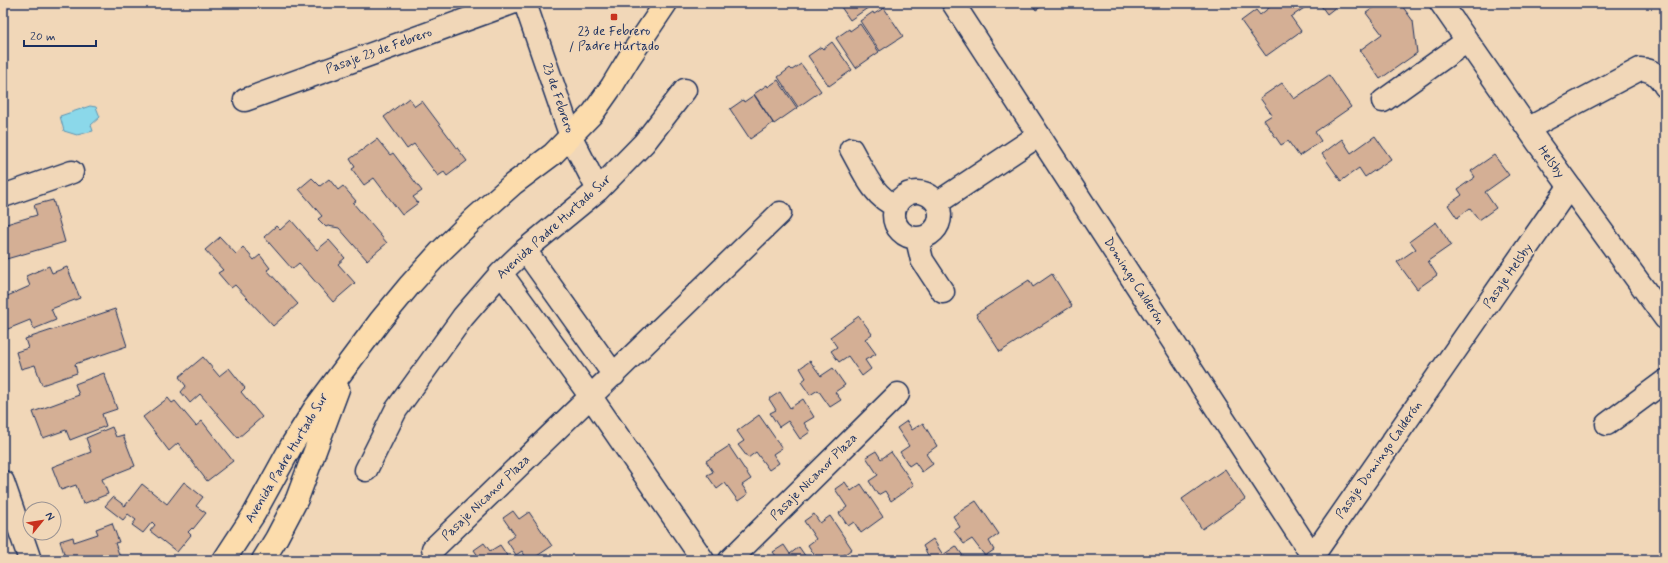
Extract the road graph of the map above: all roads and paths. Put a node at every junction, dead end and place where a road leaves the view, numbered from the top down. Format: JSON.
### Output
{"nodes":[{"id":1,"x":512,"y":3,"type":"edge"},
{"id":2,"x":525,"y":3,"type":"edge"},
{"id":3,"x":666,"y":3,"type":"edge"},
{"id":4,"x":953,"y":3,"type":"edge"},
{"id":5,"x":1441,"y":3,"type":"edge"},
{"id":6,"x":1466,"y":41,"type":"junction"},
{"id":7,"x":1665,"y":86,"type":"edge"},
{"id":8,"x":685,"y":90,"type":"dead end"},
{"id":9,"x":245,"y":100,"type":"dead end"},
{"id":10,"x":1382,"y":101,"type":"dead end"},
{"id":11,"x":1529,"y":128,"type":"junction"},
{"id":12,"x":1039,"y":135,"type":"junction"},
{"id":13,"x":571,"y":137,"type":"junction"},
{"id":14,"x":851,"y":149,"type":"dead end"},
{"id":15,"x":72,"y":172,"type":"dead end"},
{"id":16,"x":1569,"y":187,"type":"junction"},
{"id":17,"x":598,"y":190,"type":"junction"},
{"id":18,"x":3,"y":196,"type":"edge"},
{"id":19,"x":937,"y":204,"type":"junction"},
{"id":20,"x":896,"y":206,"type":"junction"},
{"id":21,"x":780,"y":213,"type":"dead end"},
{"id":22,"x":917,"y":239,"type":"junction"},
{"id":23,"x":525,"y":250,"type":"junction"},
{"id":24,"x":501,"y":273,"type":"junction"},
{"id":25,"x":943,"y":292,"type":"dead end"},
{"id":26,"x":1665,"y":318,"type":"edge"},
{"id":27,"x":353,"y":357,"type":"junction"},
{"id":28,"x":1446,"y":364,"type":"joint"},
{"id":29,"x":614,"y":375,"type":"junction"},
{"id":30,"x":1665,"y":381,"type":"edge"},
{"id":31,"x":898,"y":394,"type":"dead end"},
{"id":32,"x":591,"y":397,"type":"junction"},
{"id":33,"x":1607,"y":424,"type":"dead end"},
{"id":34,"x":366,"y":470,"type":"dead end"},
{"id":35,"x":3,"y":482,"type":"edge"},
{"id":36,"x":433,"y":549,"type":"dead end"},
{"id":37,"x":1313,"y":558,"type":"edge"},
{"id":38,"x":30,"y":560,"type":"edge"},
{"id":39,"x":224,"y":560,"type":"edge"},
{"id":40,"x":263,"y":560,"type":"edge"},
{"id":41,"x":703,"y":560,"type":"edge"},
{"id":42,"x":730,"y":560,"type":"edge"}],
"edges":[{"from":1,"to":9,"type":"street","name":"Pasaje 23 de Febrero"},
{"from":2,"to":13,"type":"street","name":"23 de Febrero"},
{"from":3,"to":13,"type":"main road","name":"Avenida Padre Hurtado Sur"},
{"from":4,"to":12,"type":"street","name":"Domingo Calderón"},
{"from":5,"to":6,"type":"street","name":"Helsby"},
{"from":6,"to":10,"type":"street"},
{"from":6,"to":11,"type":"street","name":"Helsby"},
{"from":7,"to":11,"type":"street"},
{"from":8,"to":17,"type":"street","name":"Avenida Padre Hurtado Sur"},
{"from":11,"to":16,"type":"street","name":"Helsby"},
{"from":12,"to":19,"type":"street"},
{"from":12,"to":37,"type":"street","name":"Domingo Calderón"},
{"from":13,"to":17,"type":"street","name":"23 de Febrero"},
{"from":13,"to":27,"type":"main road","name":"Avenida Padre Hurtado Sur"},
{"from":14,"to":20,"type":"street"},
{"from":15,"to":18,"type":"street"},
{"from":16,"to":26,"type":"street","name":"Helsby"},
{"from":16,"to":28,"type":"street","name":"Pasaje Helsby"},
{"from":17,"to":23,"type":"street","name":"Avenida Padre Hurtado Sur"},
{"from":19,"to":20,"type":"street"},
{"from":19,"to":22,"type":"street"},
{"from":20,"to":22,"type":"street"},
{"from":21,"to":29,"type":"street","name":"Pasaje Nicanor Plaza"},
{"from":22,"to":25,"type":"street"},
{"from":23,"to":24,"type":"street","name":"Avenida Padre Hurtado Sur"},
{"from":23,"to":29,"type":"street"},
{"from":24,"to":32,"type":"street"},
{"from":24,"to":34,"type":"street","name":"Avenida Padre Hurtado Sur"},
{"from":27,"to":39,"type":"main road","name":"Avenida Padre Hurtado Sur"},
{"from":27,"to":40,"type":"main road","name":"Avenida Padre Hurtado Sur"},
{"from":28,"to":37,"type":"street","name":"Pasaje Domingo Calderón"},
{"from":29,"to":32,"type":"street","name":"Pasaje Nicanor Plaza"},
{"from":30,"to":33,"type":"street"},
{"from":31,"to":42,"type":"street","name":"Pasaje Nicanor Plaza"},
{"from":32,"to":36,"type":"street","name":"Pasaje Nicanor Plaza"},
{"from":32,"to":41,"type":"street"},
{"from":35,"to":38,"type":"street"}]}
